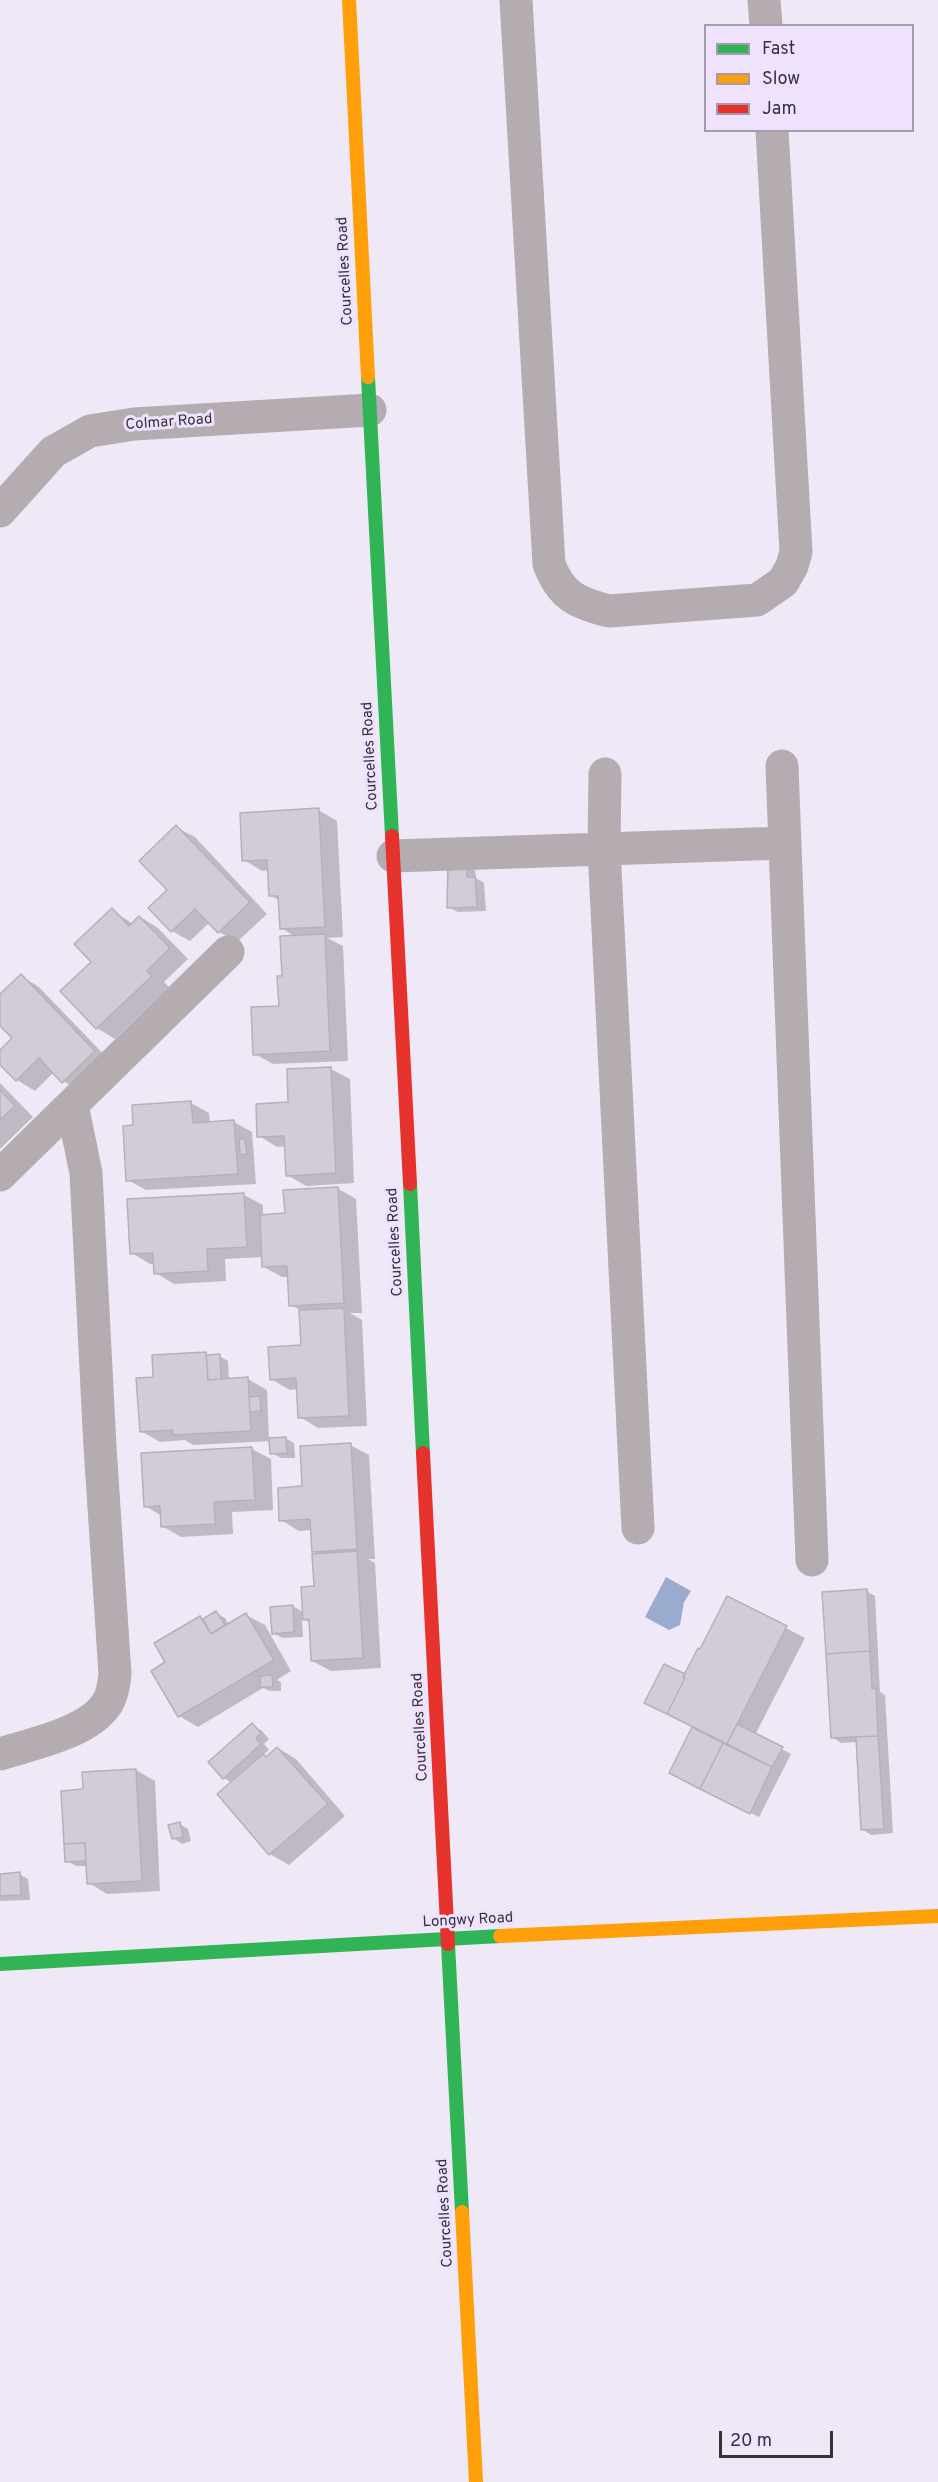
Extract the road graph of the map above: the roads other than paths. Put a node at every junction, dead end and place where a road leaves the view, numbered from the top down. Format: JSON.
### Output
{"nodes":[{"id":1,"x":349,"y":0,"type":"edge"},
{"id":2,"x":516,"y":0,"type":"edge"},
{"id":3,"x":764,"y":0,"type":"edge"},
{"id":4,"x":766,"y":24,"type":"edge"},
{"id":5,"x":772,"y":132,"type":"edge"},
{"id":6,"x":370,"y":410,"type":"junction"},
{"id":7,"x":0,"y":511,"type":"edge"},
{"id":8,"x":782,"y":766,"type":"dead end"},
{"id":9,"x":605,"y":774,"type":"dead end"},
{"id":10,"x":784,"y":843,"type":"junction"},
{"id":11,"x":604,"y":849,"type":"junction"},
{"id":12,"x":393,"y":856,"type":"junction"},
{"id":13,"x":228,"y":952,"type":"dead end"},
{"id":14,"x":72,"y":1105,"type":"junction"},
{"id":15,"x":0,"y":1175,"type":"edge"},
{"id":16,"x":638,"y":1528,"type":"dead end"},
{"id":17,"x":812,"y":1560,"type":"dead end"},
{"id":18,"x":0,"y":1754,"type":"edge"},
{"id":19,"x":938,"y":1916,"type":"edge"},
{"id":20,"x":448,"y":1938,"type":"junction"},
{"id":21,"x":0,"y":1964,"type":"edge"},
{"id":22,"x":476,"y":2482,"type":"edge"}],
"edges":[{"from":1,"to":6,"type":"street","name":"Courcelles Road"},
{"from":2,"to":5,"type":"street"},
{"from":3,"to":4,"type":"street"},
{"from":6,"to":7,"type":"street","name":"Colmar Road"},
{"from":6,"to":12,"type":"street","name":"Courcelles Road"},
{"from":8,"to":10,"type":"street"},
{"from":9,"to":11,"type":"street"},
{"from":10,"to":11,"type":"street"},
{"from":10,"to":17,"type":"street"},
{"from":11,"to":12,"type":"street"},
{"from":11,"to":16,"type":"street"},
{"from":12,"to":20,"type":"street","name":"Courcelles Road"},
{"from":13,"to":14,"type":"street"},
{"from":14,"to":15,"type":"street"},
{"from":14,"to":18,"type":"street"},
{"from":19,"to":20,"type":"street","name":"Longwy Road"},
{"from":20,"to":21,"type":"street","name":"Longwy Road"},
{"from":20,"to":22,"type":"street","name":"Courcelles Road"}]}
